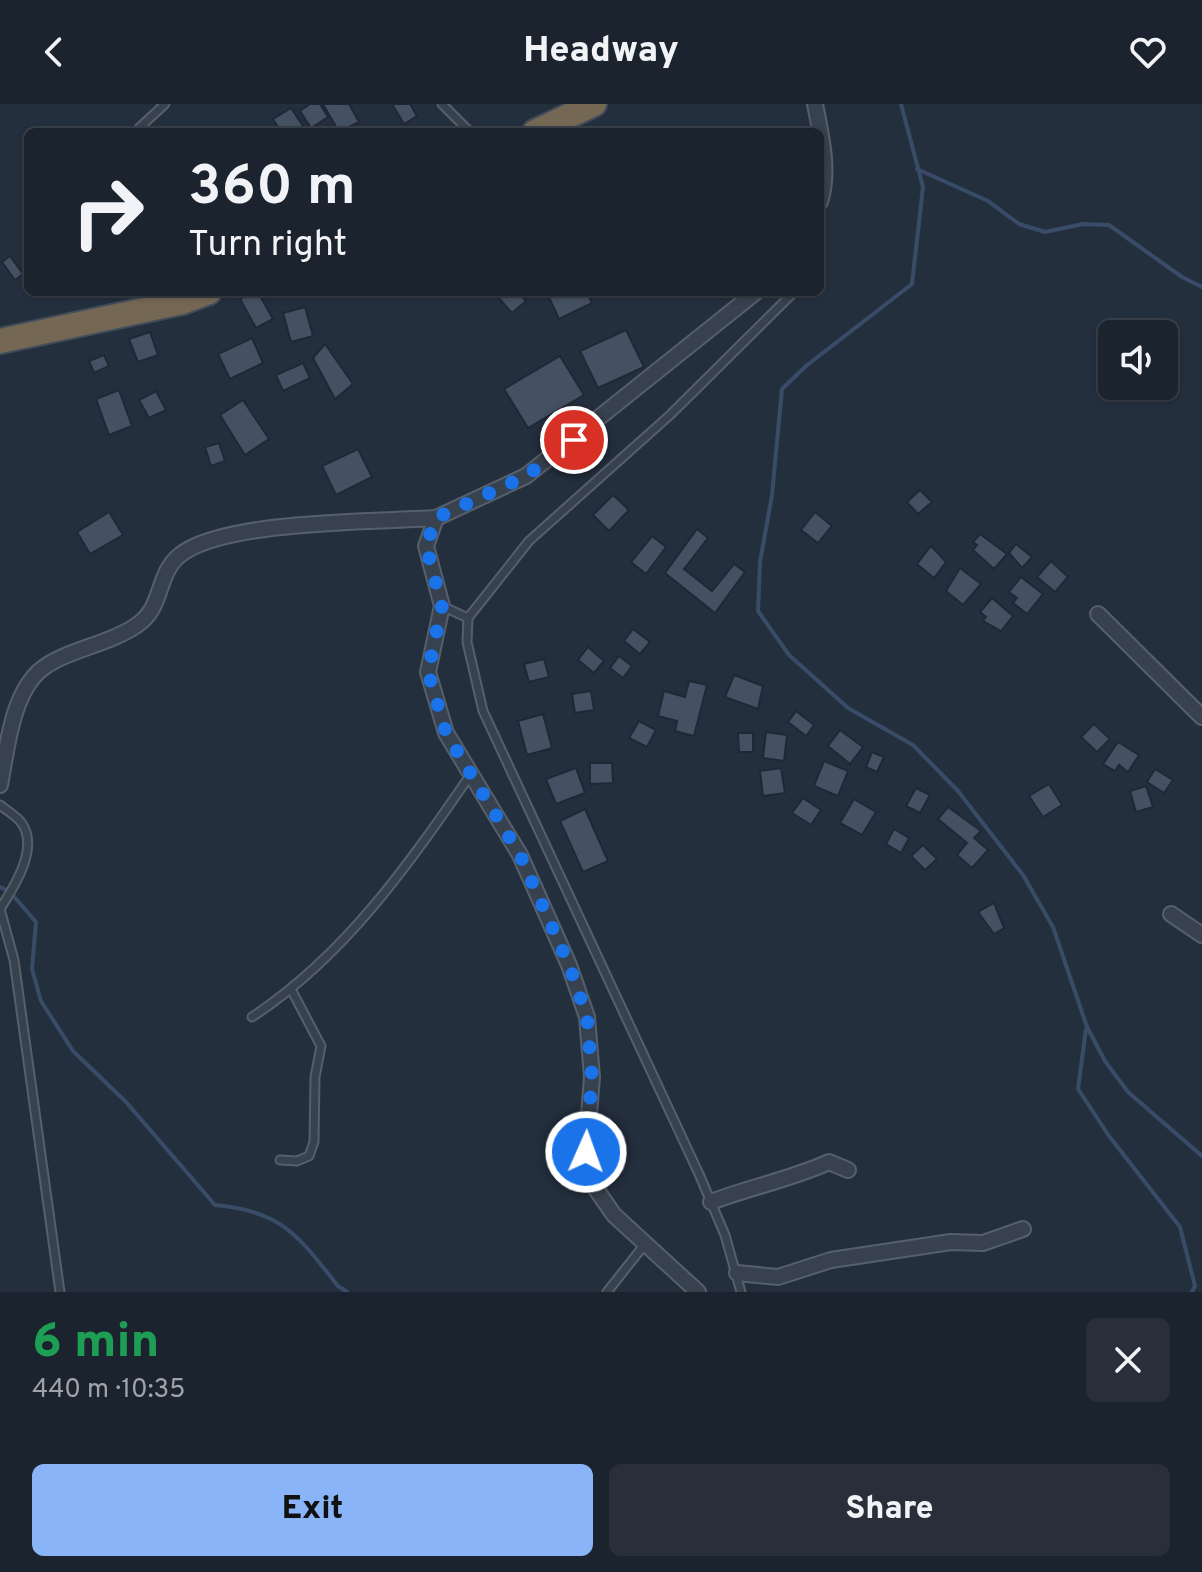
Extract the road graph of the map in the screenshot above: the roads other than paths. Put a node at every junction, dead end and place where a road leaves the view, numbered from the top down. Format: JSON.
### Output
{"nodes":[{"id":1,"x":165,"y":104,"type":"edge"},
{"id":2,"x":442,"y":104,"type":"edge"},
{"id":3,"x":594,"y":104,"type":"edge"},
{"id":4,"x":815,"y":104,"type":"edge"},
{"id":5,"x":139,"y":128,"type":"dead end"},
{"id":6,"x":466,"y":128,"type":"edge"},
{"id":7,"x":543,"y":128,"type":"edge"},
{"id":8,"x":820,"y":128,"type":"edge"},
{"id":9,"x":198,"y":296,"type":"edge"},
{"id":10,"x":751,"y":296,"type":"edge"},
{"id":11,"x":790,"y":296,"type":"edge"},
{"id":12,"x":0,"y":341,"type":"edge"},
{"id":13,"x":436,"y":518,"type":"junction"},
{"id":14,"x":442,"y":606,"type":"junction"},
{"id":15,"x":1098,"y":614,"type":"dead end"},
{"id":16,"x":468,"y":618,"type":"junction"},
{"id":17,"x":1202,"y":717,"type":"edge"},
{"id":18,"x":471,"y":774,"type":"junction"},
{"id":19,"x":0,"y":785,"type":"edge"},
{"id":20,"x":0,"y":805,"type":"edge"},
{"id":21,"x":0,"y":909,"type":"edge"},
{"id":22,"x":1171,"y":914,"type":"dead end"},
{"id":23,"x":1202,"y":935,"type":"edge"},
{"id":24,"x":292,"y":991,"type":"junction"},
{"id":25,"x":252,"y":1017,"type":"dead end"},
{"id":26,"x":280,"y":1160,"type":"dead end"},
{"id":27,"x":848,"y":1170,"type":"dead end"},
{"id":28,"x":711,"y":1202,"type":"junction"},
{"id":29,"x":1023,"y":1229,"type":"dead end"},
{"id":30,"x":645,"y":1244,"type":"junction"},
{"id":31,"x":737,"y":1273,"type":"junction"},
{"id":32,"x":60,"y":1292,"type":"edge"},
{"id":33,"x":607,"y":1292,"type":"edge"},
{"id":34,"x":698,"y":1292,"type":"edge"},
{"id":35,"x":741,"y":1292,"type":"edge"}],
"edges":[{"from":1,"to":5,"type":"lane"},
{"from":2,"to":6,"type":"lane"},
{"from":3,"to":7,"type":"highway"},
{"from":4,"to":8,"type":"street"},
{"from":9,"to":12,"type":"highway"},
{"from":10,"to":13,"type":"street"},
{"from":11,"to":16,"type":"lane"},
{"from":13,"to":14,"type":"street"},
{"from":13,"to":19,"type":"street"},
{"from":14,"to":16,"type":"lane"},
{"from":14,"to":18,"type":"street"},
{"from":15,"to":17,"type":"street"},
{"from":16,"to":28,"type":"lane"},
{"from":18,"to":24,"type":"lane"},
{"from":18,"to":30,"type":"street"},
{"from":20,"to":21,"type":"lane"},
{"from":21,"to":32,"type":"lane"},
{"from":22,"to":23,"type":"street"},
{"from":24,"to":25,"type":"lane"},
{"from":24,"to":26,"type":"lane"},
{"from":27,"to":28,"type":"street"},
{"from":28,"to":31,"type":"lane"},
{"from":29,"to":31,"type":"street"},
{"from":30,"to":33,"type":"lane"},
{"from":30,"to":34,"type":"street"},
{"from":31,"to":35,"type":"lane"}]}
